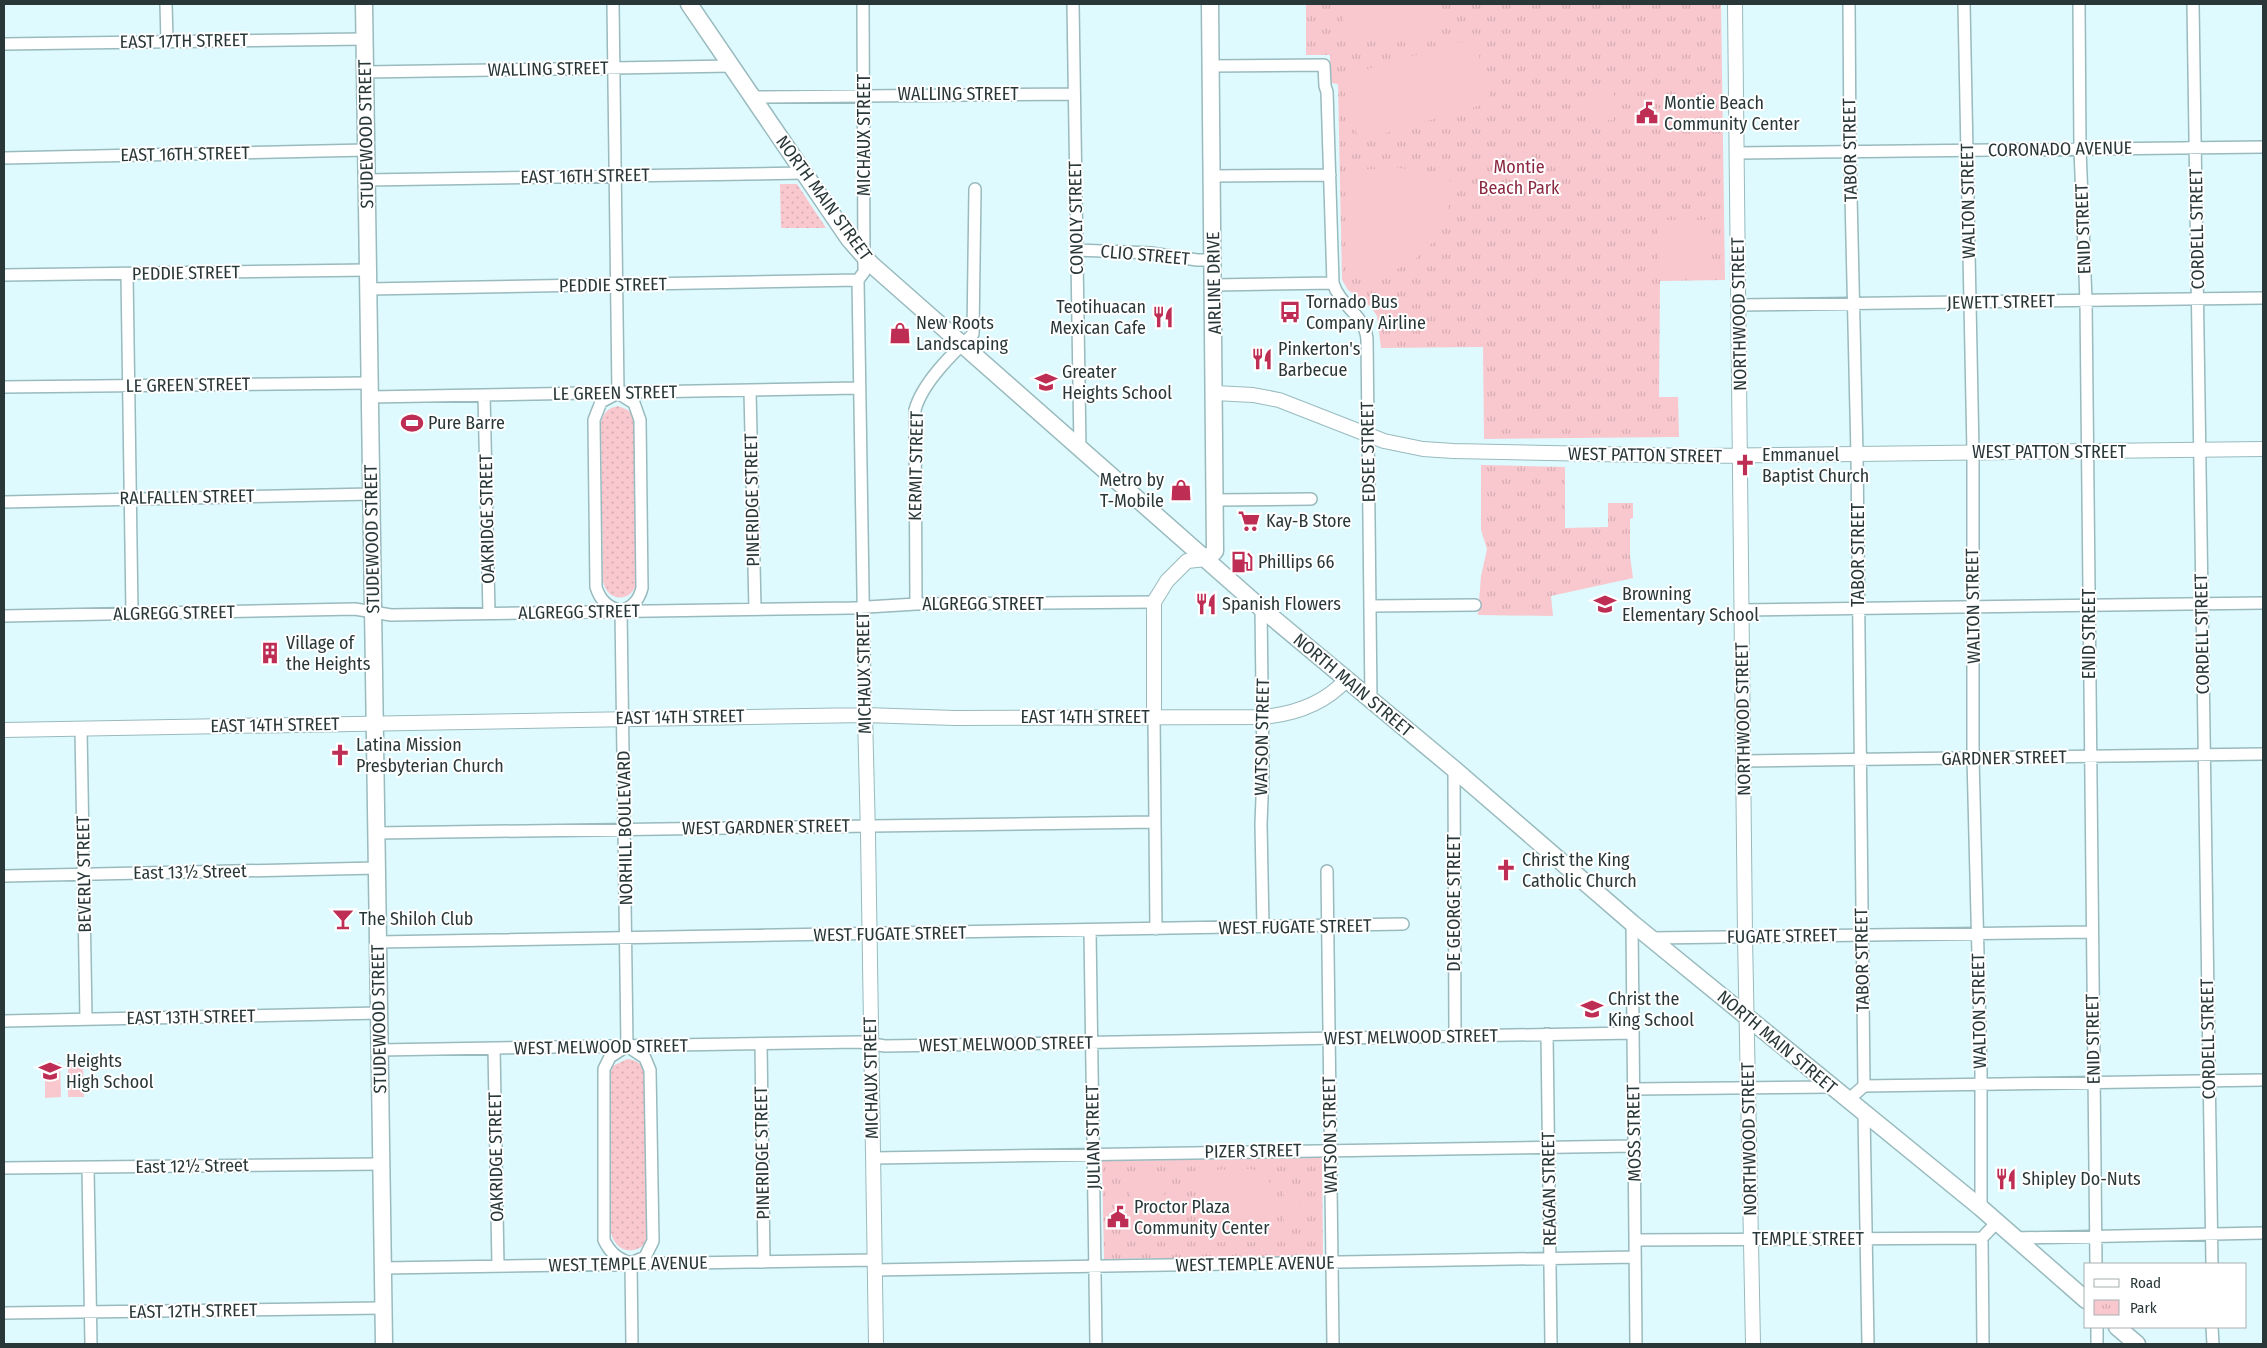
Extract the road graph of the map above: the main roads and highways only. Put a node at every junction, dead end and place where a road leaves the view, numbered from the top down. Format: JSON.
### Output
{"nodes":[{"id":1,"x":364,"y":4,"type":"edge"},
{"id":2,"x":689,"y":4,"type":"edge"},
{"id":3,"x":1210,"y":4,"type":"edge"},
{"id":4,"x":1207,"y":559,"type":"junction"},
{"id":5,"x":2084,"y":1298,"type":"edge"},
{"id":6,"x":2118,"y":1328,"type":"edge"},
{"id":7,"x":384,"y":1344,"type":"edge"},
{"id":8,"x":2136,"y":1344,"type":"edge"}],
"edges":[{"from":1,"to":7,"type":"main road","name":"STUDEWOOD STREET"},
{"from":2,"to":4,"type":"main road","name":"NORTH MAIN STREET"},
{"from":3,"to":4,"type":"main road","name":"AIRLINE DRIVE"},
{"from":4,"to":5,"type":"main road","name":"NORTH MAIN STREET"},
{"from":6,"to":8,"type":"main road"}]}
